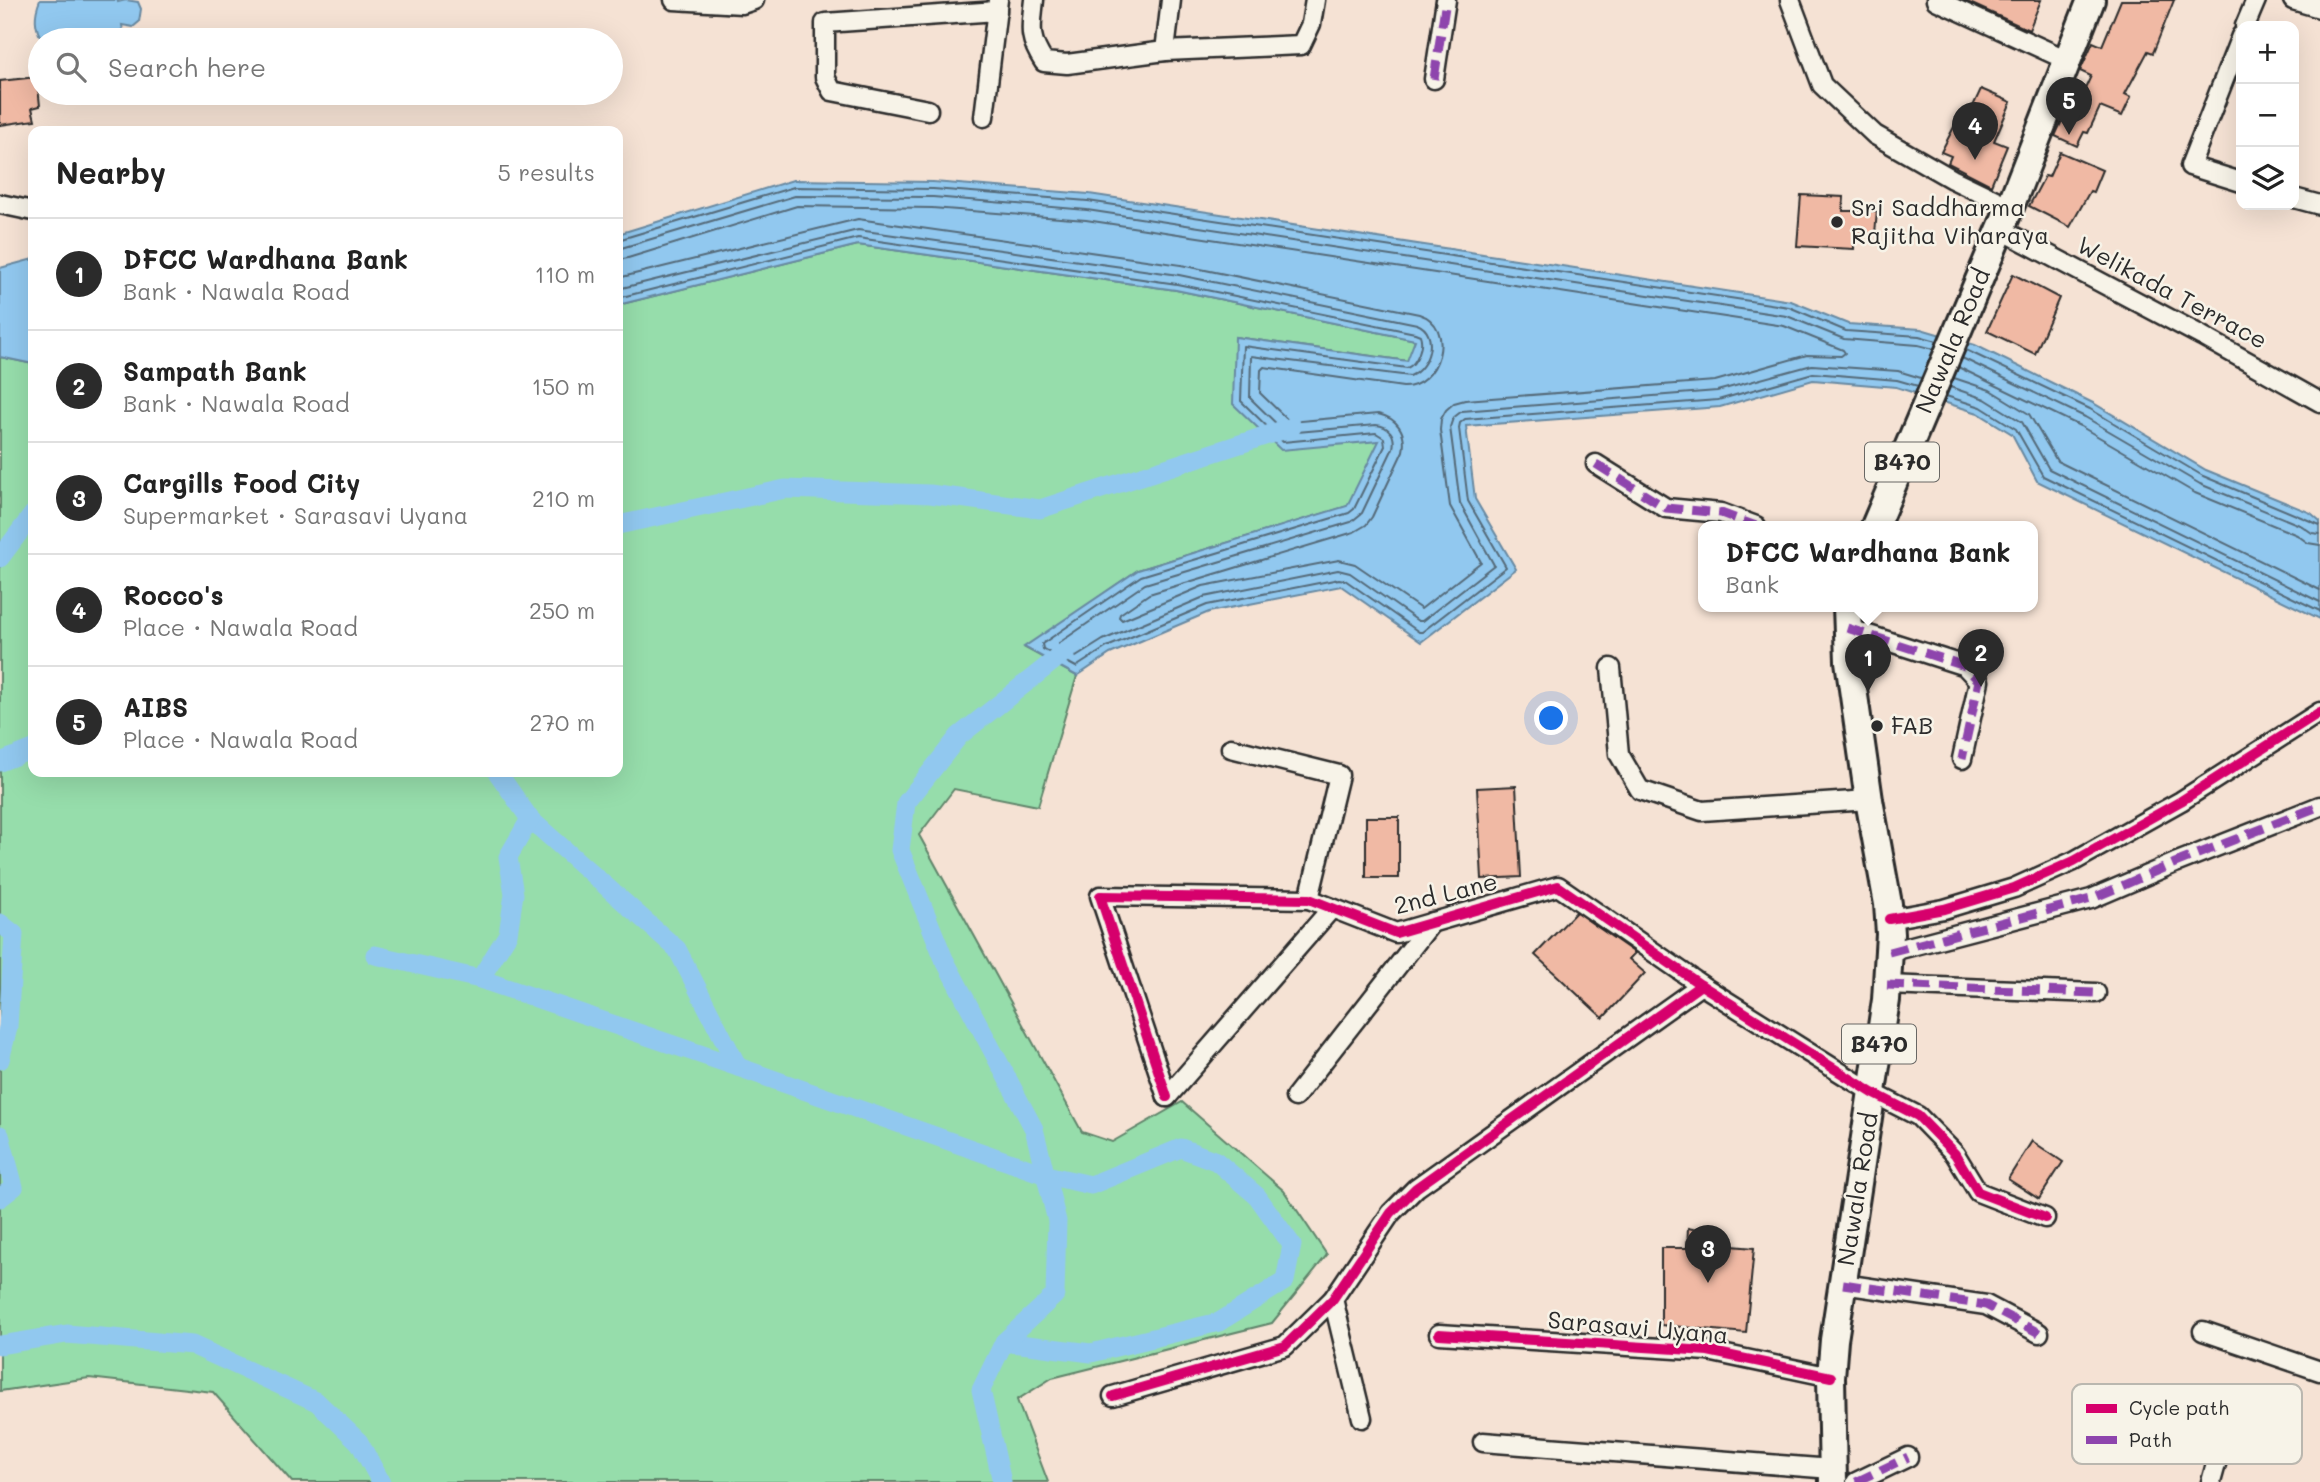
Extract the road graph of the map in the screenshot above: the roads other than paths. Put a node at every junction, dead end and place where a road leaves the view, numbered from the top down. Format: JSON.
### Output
{"nodes":[{"id":1,"x":674,"y":0,"type":"edge"},
{"id":2,"x":754,"y":0,"type":"edge"},
{"id":3,"x":1034,"y":0,"type":"edge"},
{"id":4,"x":1171,"y":0,"type":"edge"},
{"id":5,"x":1315,"y":0,"type":"edge"},
{"id":6,"x":1446,"y":0,"type":"edge"},
{"id":7,"x":1790,"y":0,"type":"edge"},
{"id":8,"x":1936,"y":0,"type":"edge"},
{"id":9,"x":2091,"y":0,"type":"edge"},
{"id":10,"x":2256,"y":0,"type":"edge"},
{"id":11,"x":2293,"y":0,"type":"edge"},
{"id":12,"x":997,"y":6,"type":"edge"},
{"id":13,"x":2320,"y":8,"type":"edge"},
{"id":14,"x":2247,"y":21,"type":"edge"},
{"id":15,"x":2236,"y":49,"type":"edge"},
{"id":16,"x":1165,"y":51,"type":"junction"},
{"id":17,"x":2067,"y":61,"type":"junction"},
{"id":18,"x":1434,"y":79,"type":"dead end"},
{"id":19,"x":928,"y":110,"type":"dead end"},
{"id":20,"x":984,"y":117,"type":"dead end"},
{"id":21,"x":2236,"y":180,"type":"edge"},
{"id":22,"x":2299,"y":199,"type":"edge"},
{"id":23,"x":0,"y":204,"type":"edge"},
{"id":24,"x":2320,"y":205,"type":"edge"},
{"id":25,"x":28,"y":210,"type":"edge"},
{"id":26,"x":2005,"y":218,"type":"junction"},
{"id":27,"x":2320,"y":402,"type":"edge"},
{"id":28,"x":1596,"y":464,"type":"dead end"},
{"id":29,"x":1743,"y":521,"type":"edge"},
{"id":30,"x":1877,"y":521,"type":"edge"},
{"id":31,"x":1847,"y":617,"type":"edge"},
{"id":32,"x":1611,"y":668,"type":"dead end"},
{"id":33,"x":2320,"y":712,"type":"edge"},
{"id":34,"x":1231,"y":748,"type":"dead end"},
{"id":35,"x":1962,"y":759,"type":"dead end"},
{"id":36,"x":1870,"y":800,"type":"junction"},
{"id":37,"x":2320,"y":806,"type":"edge"},
{"id":38,"x":1309,"y":899,"type":"junction"},
{"id":39,"x":1332,"y":908,"type":"junction"},
{"id":40,"x":1889,"y":919,"type":"junction"},
{"id":41,"x":1432,"y":922,"type":"junction"},
{"id":42,"x":1889,"y":952,"type":"junction"},
{"id":43,"x":1701,"y":985,"type":"junction"},
{"id":44,"x":1887,"y":985,"type":"junction"},
{"id":45,"x":2095,"y":993,"type":"dead end"},
{"id":46,"x":1873,"y":1093,"type":"junction"},
{"id":47,"x":1295,"y":1097,"type":"dead end"},
{"id":48,"x":2045,"y":1219,"type":"dead end"},
{"id":49,"x":1843,"y":1284,"type":"junction"},
{"id":50,"x":1333,"y":1299,"type":"junction"},
{"id":51,"x":2203,"y":1331,"type":"dead end"},
{"id":52,"x":2039,"y":1333,"type":"dead end"},
{"id":53,"x":1439,"y":1334,"type":"dead end"},
{"id":54,"x":2320,"y":1371,"type":"edge"},
{"id":55,"x":1831,"y":1377,"type":"junction"},
{"id":56,"x":1113,"y":1396,"type":"dead end"},
{"id":57,"x":1362,"y":1418,"type":"dead end"},
{"id":58,"x":1483,"y":1442,"type":"dead end"},
{"id":59,"x":1908,"y":1457,"type":"dead end"},
{"id":60,"x":2215,"y":1464,"type":"edge"},
{"id":61,"x":1833,"y":1476,"type":"edge"},
{"id":62,"x":1856,"y":1482,"type":"edge"},
{"id":63,"x":2211,"y":1482,"type":"edge"}],
"edges":[{"from":1,"to":2,"type":"street"},
{"from":3,"to":16,"type":"street"},
{"from":4,"to":16,"type":"street"},
{"from":5,"to":16,"type":"street"},
{"from":6,"to":18,"type":"street"},
{"from":7,"to":26,"type":"street","name":"Welikada Terrace"},
{"from":8,"to":17,"type":"street"},
{"from":9,"to":17,"type":"main road","name":"Nawala Road","number":"B470"},
{"from":10,"to":14,"type":"street"},
{"from":11,"to":13,"type":"street"},
{"from":12,"to":19,"type":"street"},
{"from":12,"to":20,"type":"street"},
{"from":15,"to":21,"type":"street"},
{"from":17,"to":26,"type":"main road","name":"Nawala Road","number":"B470"},
{"from":22,"to":24,"type":"street"},
{"from":23,"to":25,"type":"street"},
{"from":26,"to":27,"type":"street","name":"Welikada Terrace"},
{"from":26,"to":30,"type":"main road","name":"Nawala Road","number":"B470"},
{"from":28,"to":29,"type":"street"},
{"from":31,"to":35,"type":"street"},
{"from":31,"to":36,"type":"main road","name":"Nawala Road","number":"B470"},
{"from":32,"to":36,"type":"street"},
{"from":33,"to":40,"type":"street"},
{"from":34,"to":38,"type":"street"},
{"from":36,"to":40,"type":"main road","name":"Nawala Road","number":"B470"},
{"from":37,"to":42,"type":"street"},
{"from":38,"to":39,"type":"street","name":"2nd Lane"},
{"from":38,"to":39,"type":"street","name":"2nd Lane"},
{"from":39,"to":41,"type":"street","name":"2nd Lane"},
{"from":40,"to":42,"type":"main road","name":"Nawala Road","number":"B470"},
{"from":41,"to":43,"type":"street","name":"2nd Lane"},
{"from":41,"to":47,"type":"street"},
{"from":42,"to":44,"type":"main road","name":"Nawala Road","number":"B470"},
{"from":43,"to":46,"type":"street","name":"2nd Lane"},
{"from":43,"to":50,"type":"street"},
{"from":44,"to":45,"type":"street"},
{"from":44,"to":46,"type":"main road","name":"Nawala Road","number":"B470"},
{"from":46,"to":48,"type":"street","name":"2nd Lane"},
{"from":46,"to":49,"type":"main road","name":"Nawala Road","number":"B470"},
{"from":49,"to":52,"type":"street"},
{"from":49,"to":55,"type":"main road","name":"Nawala Road","number":"B470"},
{"from":50,"to":56,"type":"street"},
{"from":50,"to":57,"type":"street"},
{"from":51,"to":54,"type":"street"},
{"from":53,"to":55,"type":"street","name":"Sarasavi Uyana"},
{"from":55,"to":61,"type":"main road","name":"Nawala Road","number":"B470"},
{"from":58,"to":61,"type":"street"},
{"from":59,"to":62,"type":"street"},
{"from":60,"to":63,"type":"street"}]}
